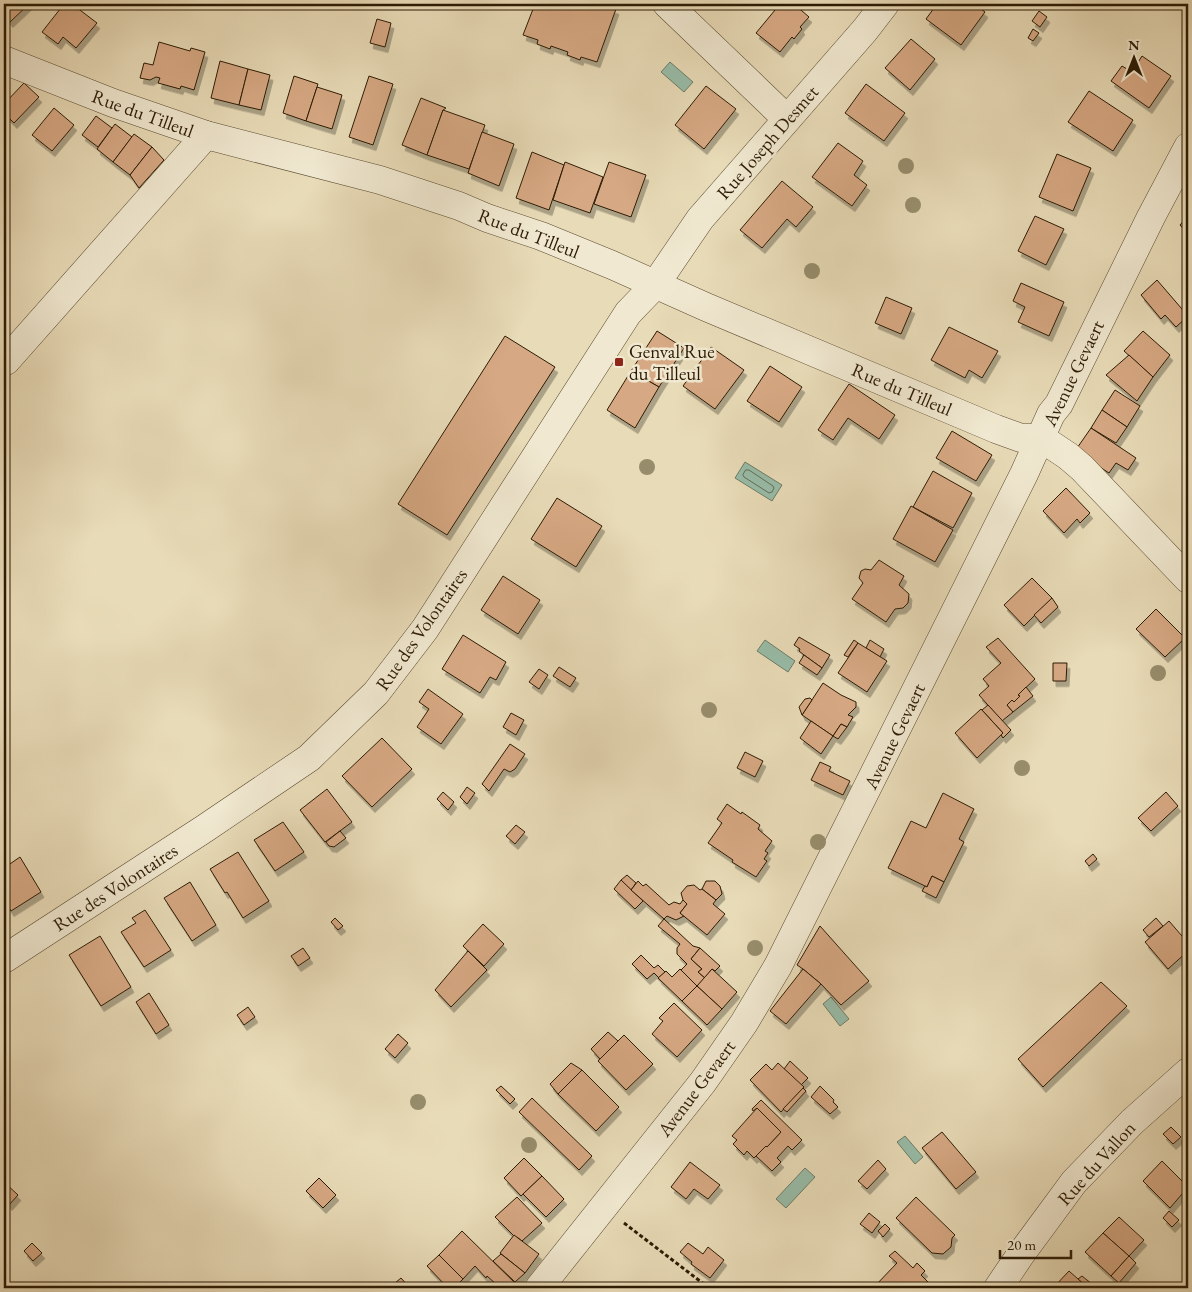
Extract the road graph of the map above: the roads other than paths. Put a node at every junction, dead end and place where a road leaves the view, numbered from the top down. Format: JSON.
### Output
{"nodes":[{"id":1,"x":667,"y":4,"type":"edge"},
{"id":2,"x":885,"y":4,"type":"edge"},
{"id":3,"x":4,"y":60,"type":"edge"},
{"id":4,"x":787,"y":119,"type":"junction"},
{"id":5,"x":206,"y":136,"type":"junction"},
{"id":6,"x":1188,"y":147,"type":"edge"},
{"id":7,"x":655,"y":285,"type":"junction"},
{"id":8,"x":6,"y":360,"type":"dead end"},
{"id":9,"x":1042,"y":438,"type":"junction"},
{"id":10,"x":1188,"y":579,"type":"edge"},
{"id":11,"x":4,"y":959,"type":"edge"},
{"id":12,"x":1188,"y":1072,"type":"edge"},
{"id":13,"x":539,"y":1288,"type":"edge"},
{"id":14,"x":998,"y":1288,"type":"edge"}],
"edges":[{"from":1,"to":4,"type":"street"},
{"from":2,"to":4,"type":"street","name":"Rue Joseph Desmet"},
{"from":3,"to":5,"type":"street","name":"Rue du Tilleul"},
{"from":4,"to":7,"type":"street","name":"Rue Joseph Desmet"},
{"from":5,"to":7,"type":"street","name":"Rue du Tilleul"},
{"from":5,"to":8,"type":"street"},
{"from":6,"to":9,"type":"street","name":"Avenue Gevaert"},
{"from":7,"to":9,"type":"street","name":"Rue du Tilleul"},
{"from":7,"to":11,"type":"street","name":"Rue des Volontaires"},
{"from":9,"to":10,"type":"street"},
{"from":9,"to":13,"type":"street","name":"Avenue Gevaert"},
{"from":12,"to":14,"type":"street","name":"Rue du Vallon"}]}
